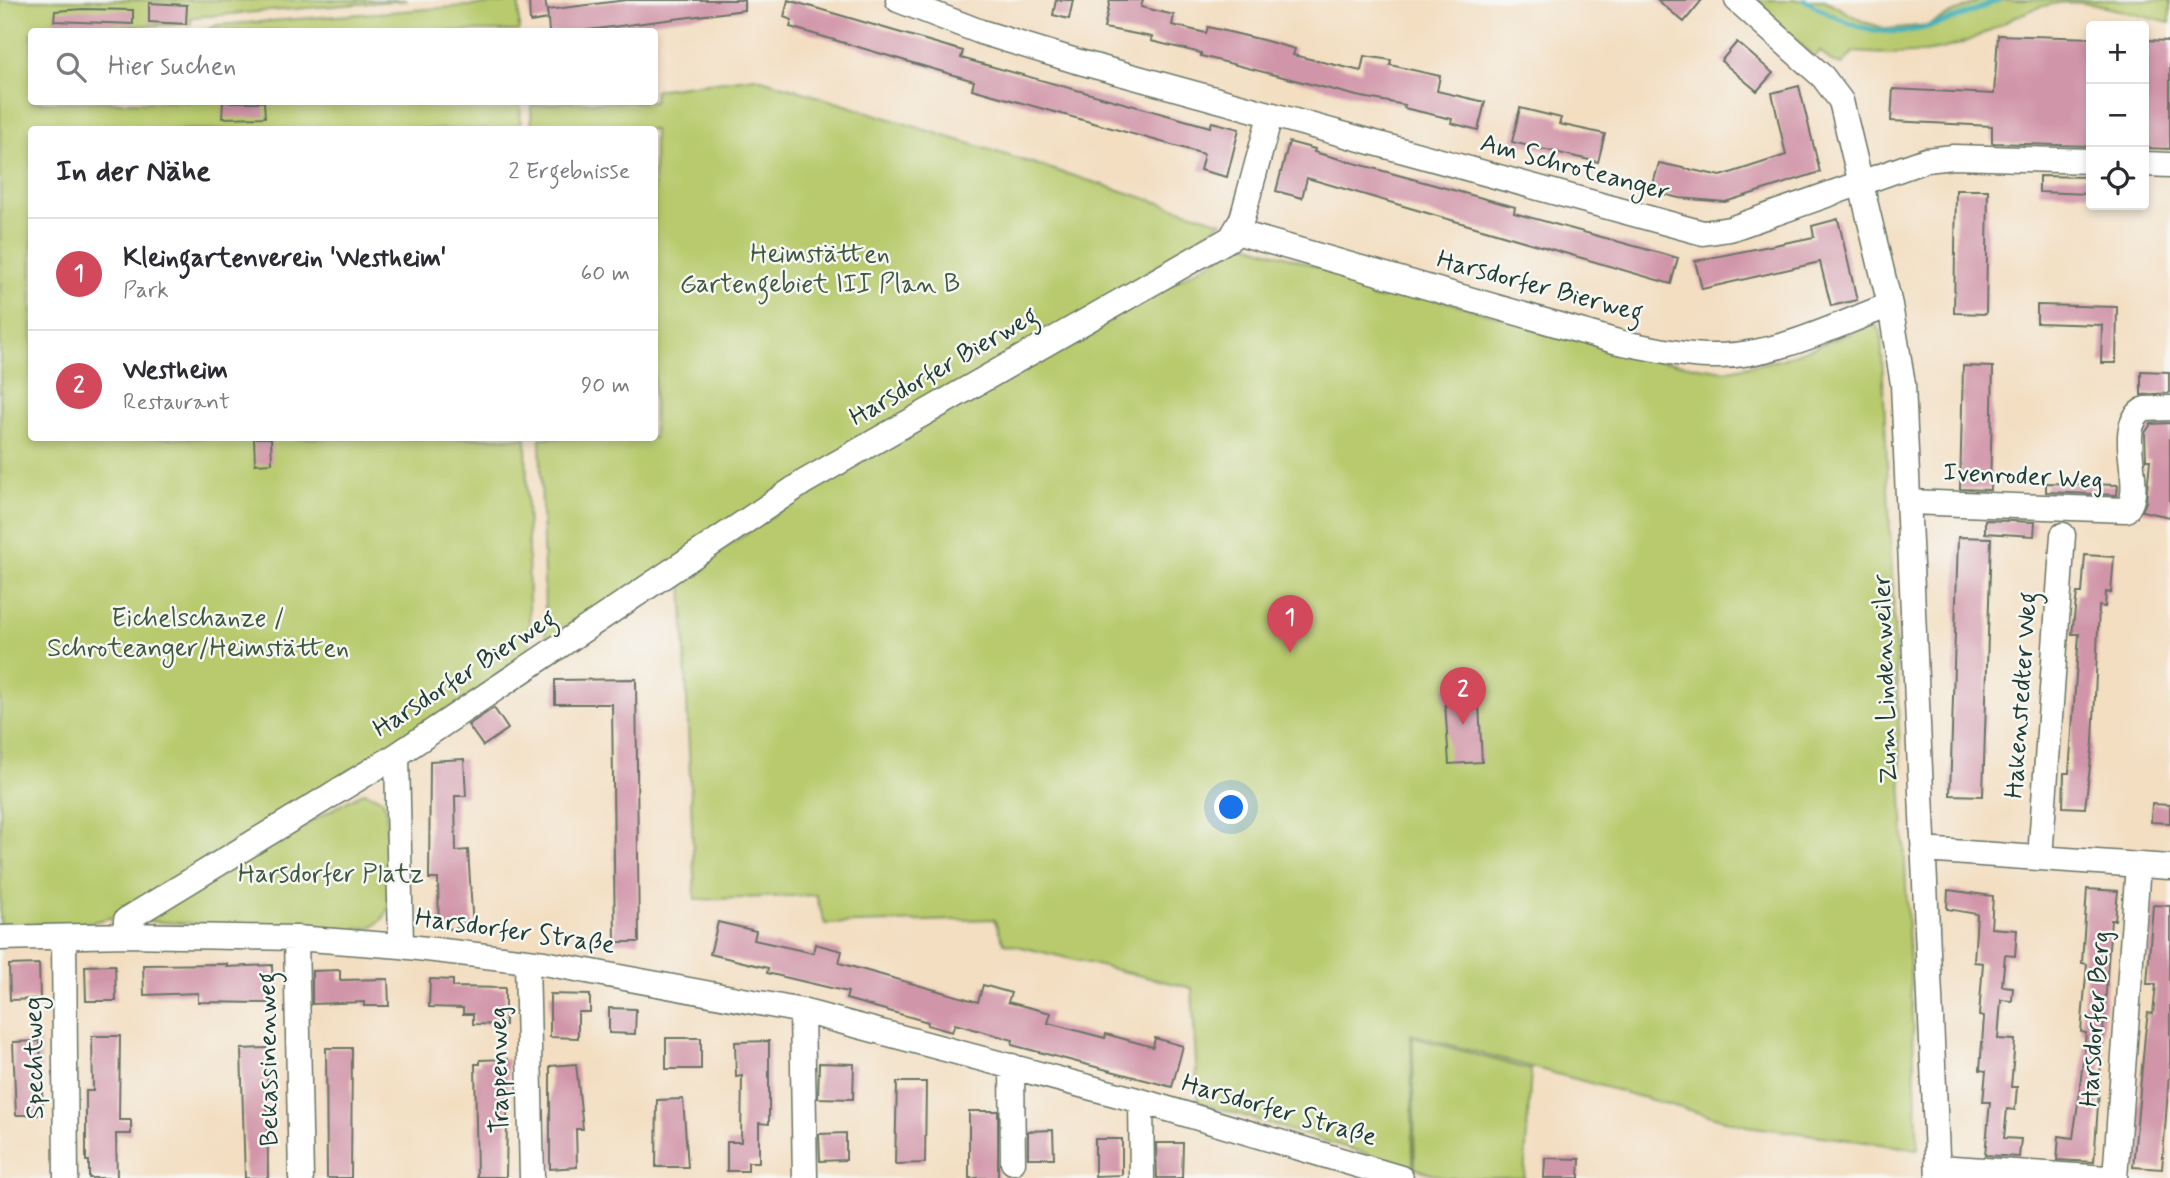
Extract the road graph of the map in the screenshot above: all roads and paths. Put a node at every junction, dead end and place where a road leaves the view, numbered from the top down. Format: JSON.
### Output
{"nodes":[{"id":1,"x":898,"y":0,"type":"edge"},
{"id":2,"x":1737,"y":0,"type":"edge"},
{"id":3,"x":1270,"y":116,"type":"junction"},
{"id":4,"x":2086,"y":162,"type":"edge"},
{"id":5,"x":2149,"y":164,"type":"edge"},
{"id":6,"x":2170,"y":165,"type":"edge"},
{"id":7,"x":1862,"y":181,"type":"junction"},
{"id":8,"x":1236,"y":232,"type":"junction"},
{"id":9,"x":1890,"y":305,"type":"junction"},
{"id":10,"x":2170,"y":408,"type":"edge"},
{"id":11,"x":1909,"y":502,"type":"junction"},
{"id":12,"x":2063,"y":535,"type":"dead end"},
{"id":13,"x":397,"y":755,"type":"junction"},
{"id":14,"x":1923,"y":850,"type":"junction"},
{"id":15,"x":2040,"y":858,"type":"junction"},
{"id":16,"x":2138,"y":865,"type":"junction"},
{"id":17,"x":2170,"y":867,"type":"edge"},
{"id":18,"x":126,"y":935,"type":"junction"},
{"id":19,"x":0,"y":938,"type":"edge"},
{"id":20,"x":64,"y":938,"type":"junction"},
{"id":21,"x":296,"y":938,"type":"junction"},
{"id":22,"x":401,"y":946,"type":"junction"},
{"id":23,"x":527,"y":961,"type":"junction"},
{"id":24,"x":802,"y":1011,"type":"junction"},
{"id":25,"x":1012,"y":1066,"type":"junction"},
{"id":26,"x":1141,"y":1101,"type":"junction"},
{"id":27,"x":1013,"y":1162,"type":"dead end"},
{"id":28,"x":1938,"y":1172,"type":"edge"},
{"id":29,"x":66,"y":1178,"type":"edge"},
{"id":30,"x":301,"y":1178,"type":"edge"},
{"id":31,"x":531,"y":1178,"type":"edge"},
{"id":32,"x":805,"y":1178,"type":"edge"},
{"id":33,"x":1142,"y":1178,"type":"edge"},
{"id":34,"x":1401,"y":1178,"type":"edge"},
{"id":35,"x":2107,"y":1178,"type":"edge"},
{"id":36,"x":2115,"y":1178,"type":"edge"}],
"edges":[{"from":1,"to":3,"type":"street","name":"Am Schroteanger"},
{"from":2,"to":7,"type":"street","name":"Zum Lindenweiler"},
{"from":3,"to":7,"type":"street","name":"Am Schroteanger"},
{"from":3,"to":8,"type":"street"},
{"from":4,"to":7,"type":"street","name":"Am Schroteanger"},
{"from":5,"to":6,"type":"street"},
{"from":7,"to":9,"type":"street","name":"Zum Lindenweiler"},
{"from":8,"to":9,"type":"street","name":"Harsdorfer Bierweg"},
{"from":8,"to":13,"type":"street","name":"Harsdorfer Bierweg"},
{"from":9,"to":11,"type":"street","name":"Zum Lindenweiler"},
{"from":10,"to":11,"type":"street","name":"Ivenroder Weg"},
{"from":11,"to":14,"type":"street","name":"Zum Lindenweiler"},
{"from":12,"to":15,"type":"street","name":"Hakenstedter Weg"},
{"from":13,"to":18,"type":"street","name":"Harsdorfer Bierweg"},
{"from":13,"to":22,"type":"street"},
{"from":14,"to":15,"type":"street"},
{"from":14,"to":28,"type":"street","name":"Zum Lindenweiler"},
{"from":15,"to":16,"type":"street"},
{"from":16,"to":17,"type":"street"},
{"from":16,"to":36,"type":"street","name":"Harsdorfer Berg"},
{"from":18,"to":20,"type":"street","name":"Harsdorfer Straße"},
{"from":18,"to":21,"type":"street","name":"Harsdorfer Straße"},
{"from":19,"to":20,"type":"street","name":"Harsdorfer Straße"},
{"from":20,"to":29,"type":"street","name":"Spechtweg"},
{"from":21,"to":22,"type":"street","name":"Harsdorfer Straße"},
{"from":21,"to":30,"type":"street","name":"Bekassinenweg"},
{"from":22,"to":23,"type":"street","name":"Harsdorfer Straße"},
{"from":23,"to":24,"type":"street","name":"Harsdorfer Straße"},
{"from":23,"to":31,"type":"street","name":"Trappenweg"},
{"from":24,"to":25,"type":"street","name":"Harsdorfer Straße"},
{"from":24,"to":32,"type":"street"},
{"from":25,"to":26,"type":"street","name":"Harsdorfer Straße"},
{"from":25,"to":27,"type":"street"},
{"from":26,"to":33,"type":"street","name":"Harsdorfer Straße"},
{"from":26,"to":34,"type":"street","name":"Harsdorfer Straße"},
{"from":28,"to":35,"type":"street"}]}
